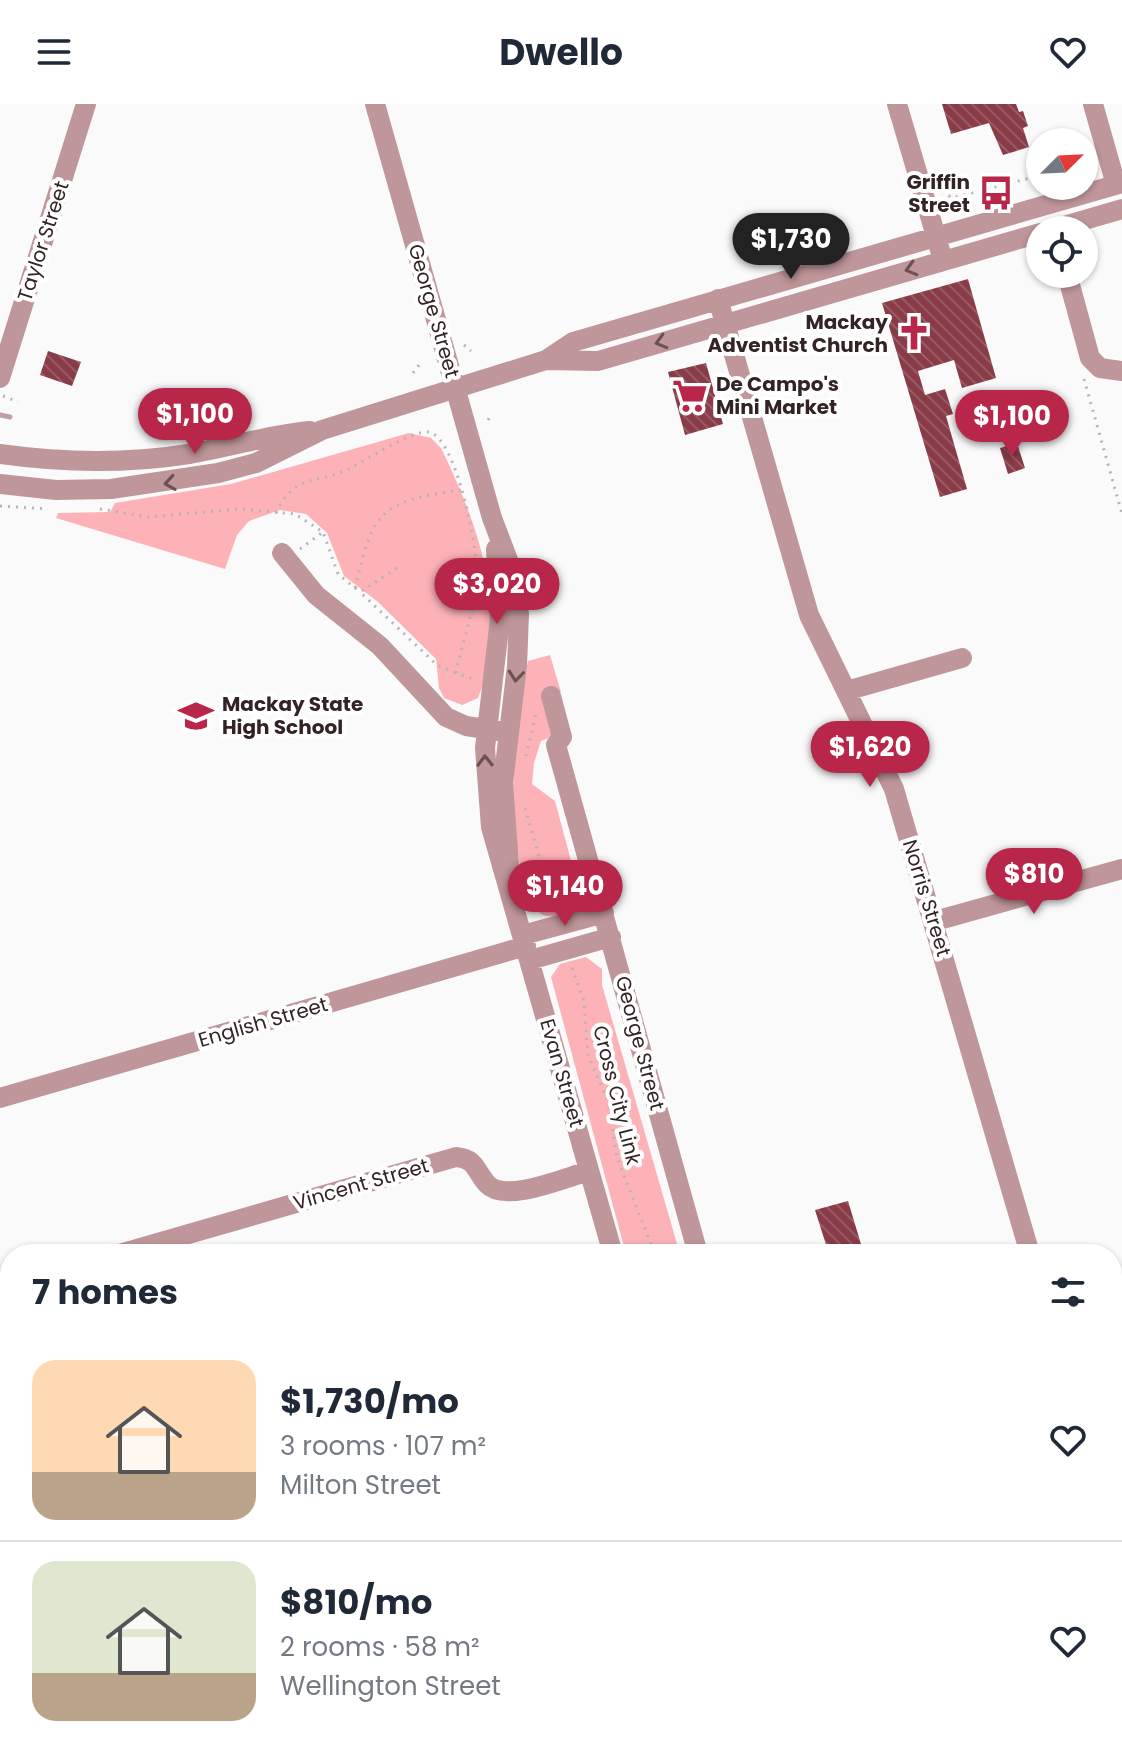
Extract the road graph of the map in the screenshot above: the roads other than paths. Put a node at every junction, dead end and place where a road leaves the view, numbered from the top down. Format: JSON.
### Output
{"nodes":[{"id":1,"x":86,"y":104,"type":"edge"},
{"id":2,"x":375,"y":104,"type":"edge"},
{"id":3,"x":897,"y":104,"type":"edge"},
{"id":4,"x":1093,"y":104,"type":"edge"},
{"id":5,"x":1119,"y":184,"type":"edge"},
{"id":6,"x":1122,"y":209,"type":"edge"},
{"id":7,"x":1098,"y":216,"type":"edge"},
{"id":8,"x":936,"y":237,"type":"junction"},
{"id":9,"x":1026,"y":237,"type":"edge"},
{"id":10,"x":943,"y":260,"type":"junction"},
{"id":11,"x":1071,"y":288,"type":"edge"},
{"id":12,"x":718,"y":299,"type":"junction"},
{"id":13,"x":726,"y":323,"type":"junction"},
{"id":14,"x":546,"y":360,"type":"junction"},
{"id":15,"x":1122,"y":371,"type":"edge"},
{"id":16,"x":0,"y":378,"type":"edge"},
{"id":17,"x":455,"y":388,"type":"junction"},
{"id":18,"x":322,"y":430,"type":"junction"},
{"id":19,"x":8,"y":455,"type":"edge"},
{"id":20,"x":7,"y":485,"type":"edge"},
{"id":21,"x":492,"y":518,"type":"junction"},
{"id":22,"x":284,"y":556,"type":"road end"},
{"id":23,"x":962,"y":658,"type":"dead end"},
{"id":24,"x":846,"y":691,"type":"junction"},
{"id":25,"x":544,"y":702,"type":"road end"},
{"id":26,"x":486,"y":729,"type":"junction"},
{"id":27,"x":507,"y":732,"type":"junction"},
{"id":28,"x":1122,"y":869,"type":"edge"},
{"id":29,"x":511,"y":892,"type":"junction"},
{"id":30,"x":604,"y":913,"type":"junction"},
{"id":31,"x":935,"y":921,"type":"junction"},
{"id":32,"x":611,"y":937,"type":"junction"},
{"id":33,"x":526,"y":947,"type":"junction"},
{"id":34,"x":0,"y":1098,"type":"edge"},
{"id":35,"x":589,"y":1171,"type":"junction"},
{"id":36,"x":154,"y":1244,"type":"edge"},
{"id":37,"x":610,"y":1244,"type":"edge"},
{"id":38,"x":695,"y":1244,"type":"edge"},
{"id":39,"x":1027,"y":1244,"type":"edge"}],
"edges":[{"from":1,"to":16,"type":"street","name":"Taylor Street"},
{"from":2,"to":17,"type":"street","name":"George Street"},
{"from":3,"to":8,"type":"street"},
{"from":4,"to":5,"type":"street"},
{"from":5,"to":8,"type":"street"},
{"from":6,"to":7,"type":"street"},
{"from":8,"to":10,"type":"street"},
{"from":8,"to":12,"type":"street"},
{"from":9,"to":10,"type":"street"},
{"from":10,"to":13,"type":"street","one_way":true},
{"from":11,"to":15,"type":"street"},
{"from":12,"to":13,"type":"street","name":"Norris Street"},
{"from":12,"to":14,"type":"street"},
{"from":13,"to":14,"type":"street","one_way":true},
{"from":13,"to":24,"type":"street","name":"Norris Street"},
{"from":14,"to":17,"type":"street"},
{"from":17,"to":18,"type":"street"},
{"from":17,"to":21,"type":"street","name":"George Street"},
{"from":18,"to":19,"type":"street"},
{"from":18,"to":20,"type":"street","one_way":true},
{"from":21,"to":26,"type":"street","name":"George Street"},
{"from":21,"to":27,"type":"street","name":"George Street","one_way":true},
{"from":22,"to":26,"type":"street"},
{"from":23,"to":24,"type":"street"},
{"from":24,"to":31,"type":"street","name":"Norris Street"},
{"from":25,"to":30,"type":"street","name":"George Street"},
{"from":26,"to":27,"type":"street"},
{"from":29,"to":26,"type":"street","name":"Evan Street","one_way":true},
{"from":27,"to":29,"type":"street","name":"Evan Street"},
{"from":28,"to":31,"type":"street"},
{"from":29,"to":33,"type":"street","name":"Evan Street"},
{"from":30,"to":32,"type":"street","name":"George Street"},
{"from":30,"to":33,"type":"street"},
{"from":31,"to":39,"type":"street","name":"Norris Street"},
{"from":32,"to":33,"type":"street"},
{"from":32,"to":38,"type":"street","name":"George Street"},
{"from":33,"to":34,"type":"street","name":"English Street"},
{"from":33,"to":35,"type":"street","name":"Evan Street"},
{"from":35,"to":36,"type":"street","name":"Vincent Street"},
{"from":35,"to":37,"type":"street","name":"Evan Street"}]}
